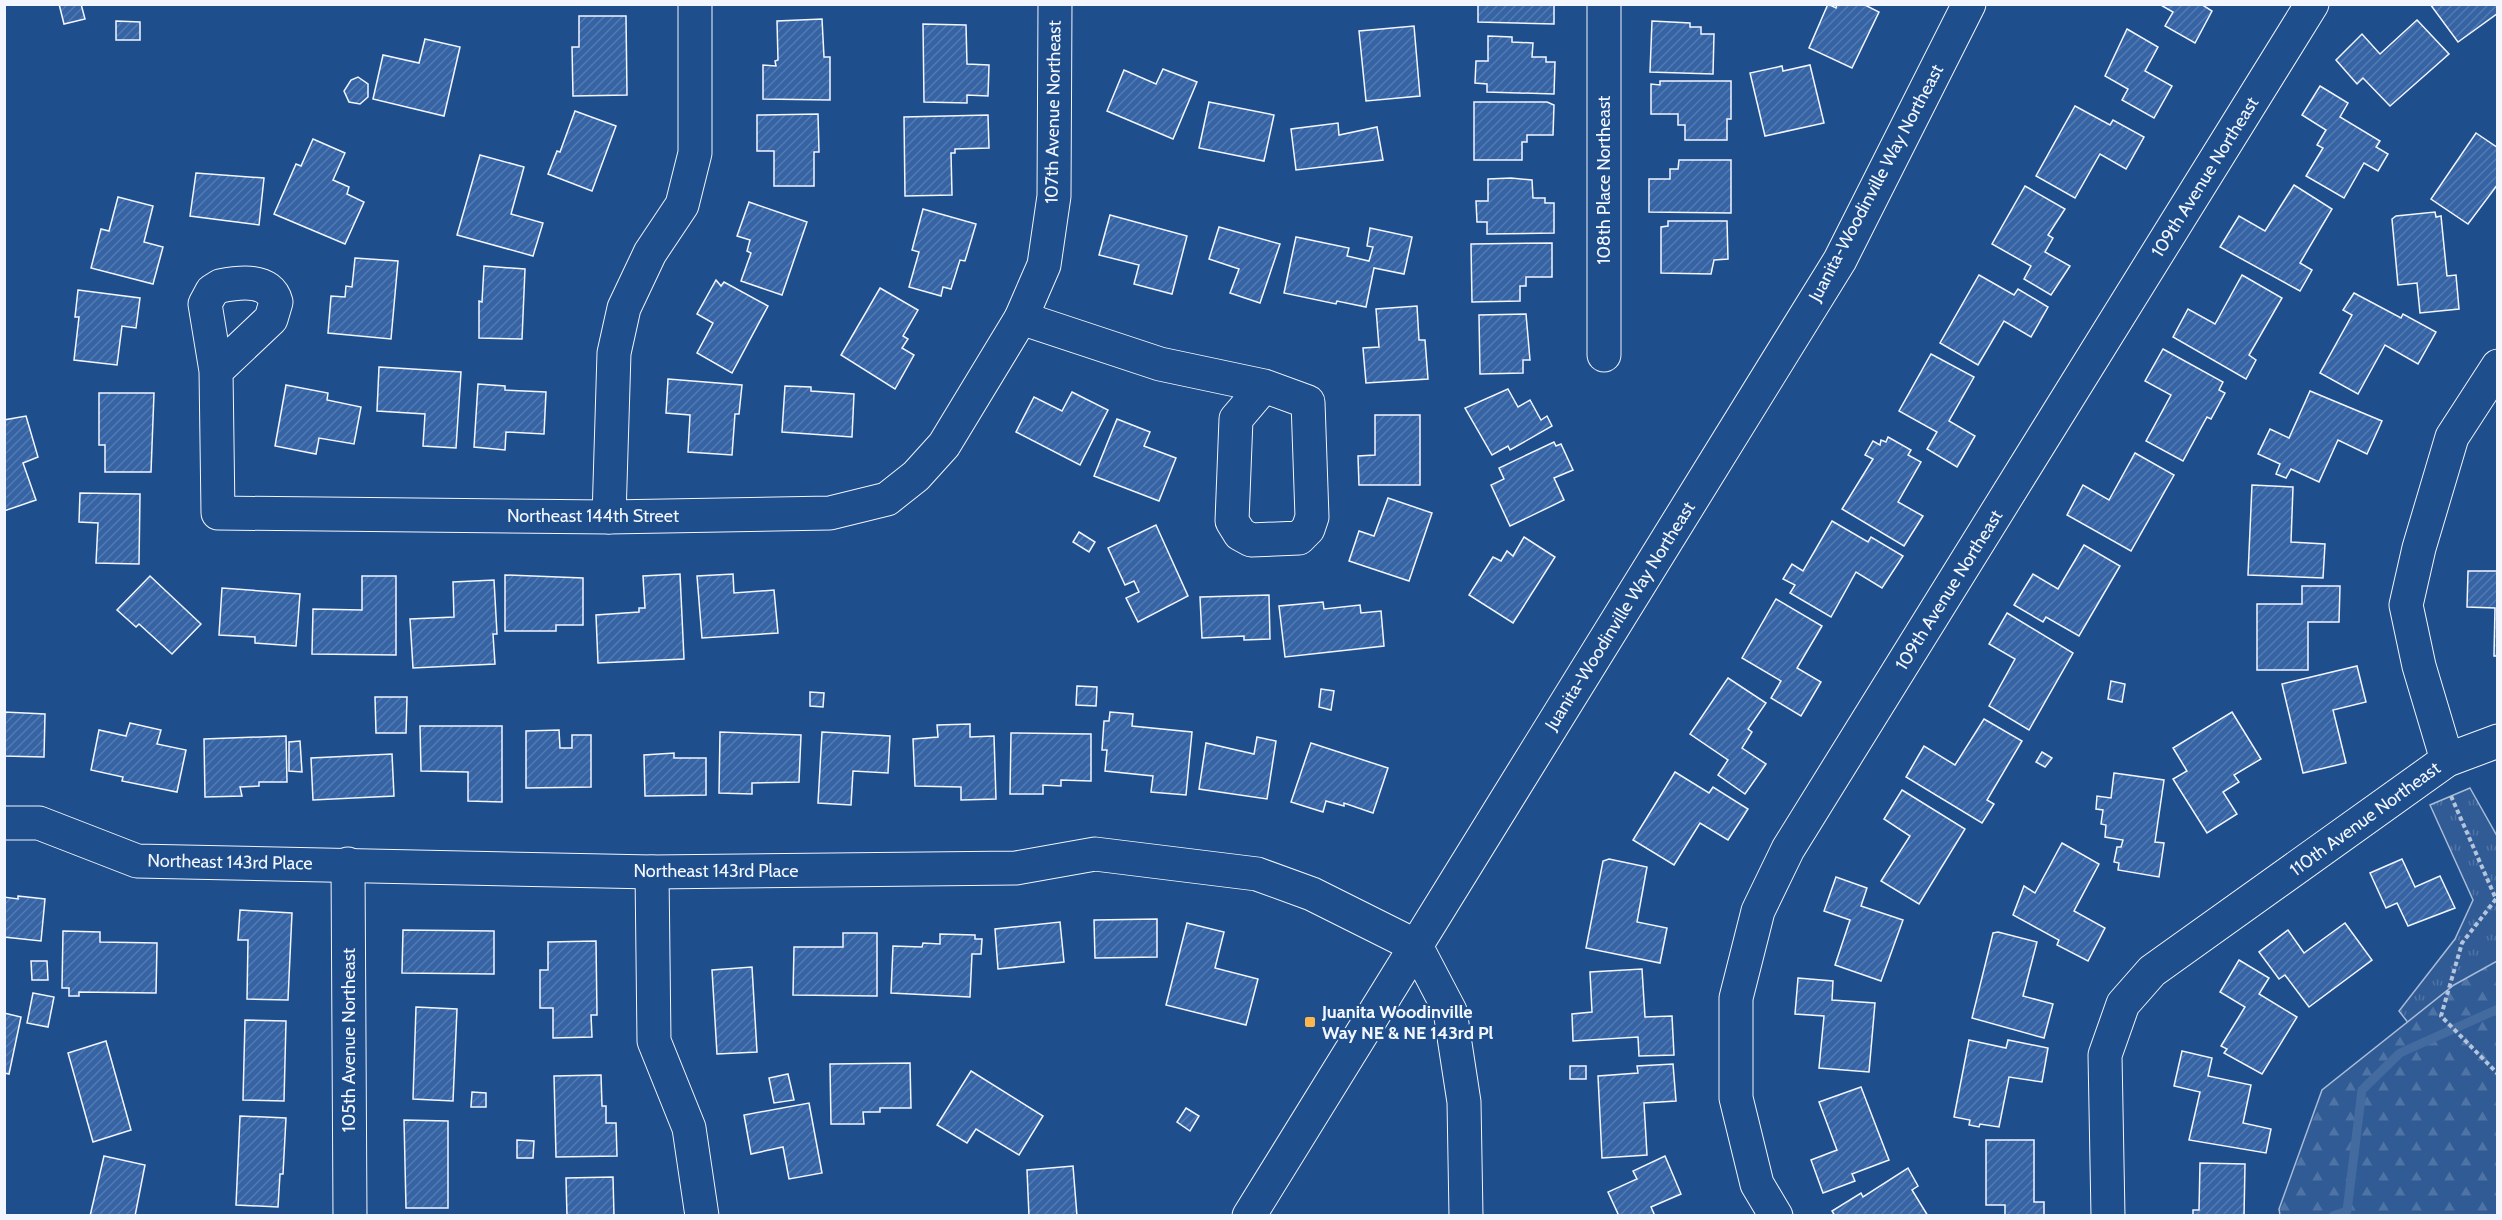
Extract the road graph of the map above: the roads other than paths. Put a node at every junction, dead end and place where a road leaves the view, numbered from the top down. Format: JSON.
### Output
{"nodes":[{"id":1,"x":695,"y":4,"type":"edge"},
{"id":2,"x":1055,"y":4,"type":"edge"},
{"id":3,"x":1604,"y":4,"type":"edge"},
{"id":4,"x":1969,"y":4,"type":"edge"},
{"id":5,"x":2312,"y":4,"type":"edge"},
{"id":6,"x":1021,"y":318,"type":"junction"},
{"id":7,"x":1604,"y":356,"type":"dead end"},
{"id":8,"x":2498,"y":366,"type":"edge"},
{"id":9,"x":216,"y":371,"type":"dead end"},
{"id":10,"x":1264,"y":386,"type":"dead end"},
{"id":11,"x":944,"y":445,"type":"joint"},
{"id":12,"x":609,"y":517,"type":"junction"},
{"id":13,"x":2498,"y":741,"type":"edge"},
{"id":14,"x":2447,"y":760,"type":"junction"},
{"id":15,"x":4,"y":823,"type":"edge"},
{"id":16,"x":348,"y":864,"type":"junction"},
{"id":17,"x":652,"y":872,"type":"junction"},
{"id":18,"x":1416,"y":946,"type":"junction"},
{"id":19,"x":350,"y":1215,"type":"edge"},
{"id":20,"x":702,"y":1215,"type":"edge"},
{"id":21,"x":1249,"y":1215,"type":"edge"},
{"id":22,"x":1466,"y":1215,"type":"edge"},
{"id":23,"x":1776,"y":1215,"type":"edge"},
{"id":24,"x":2108,"y":1215,"type":"edge"}],
"edges":[{"from":1,"to":12,"type":"street"},
{"from":2,"to":6,"type":"street","name":"107th Avenue Northeast"},
{"from":3,"to":7,"type":"street","name":"108th Place Northeast"},
{"from":4,"to":18,"type":"street","name":"Juanita-Woodinville Way Northeast"},
{"from":5,"to":23,"type":"street","name":"109th Avenue Northeast"},
{"from":6,"to":10,"type":"street"},
{"from":6,"to":11,"type":"street","name":"107th Avenue Northeast"},
{"from":8,"to":14,"type":"street","name":"110th Avenue Northeast"},
{"from":9,"to":12,"type":"street","name":"Northeast 144th Street"},
{"from":11,"to":12,"type":"street","name":"Northeast 144th Street"},
{"from":13,"to":14,"type":"street"},
{"from":14,"to":24,"type":"street","name":"110th Avenue Northeast"},
{"from":15,"to":16,"type":"street","name":"Northeast 143rd Place"},
{"from":16,"to":17,"type":"street","name":"Northeast 143rd Place"},
{"from":16,"to":19,"type":"street","name":"105th Avenue Northeast"},
{"from":17,"to":18,"type":"street","name":"Northeast 143rd Place"},
{"from":17,"to":20,"type":"street"},
{"from":18,"to":21,"type":"street","name":"Juanita-Woodinville Way Northeast"},
{"from":18,"to":22,"type":"street"}]}
